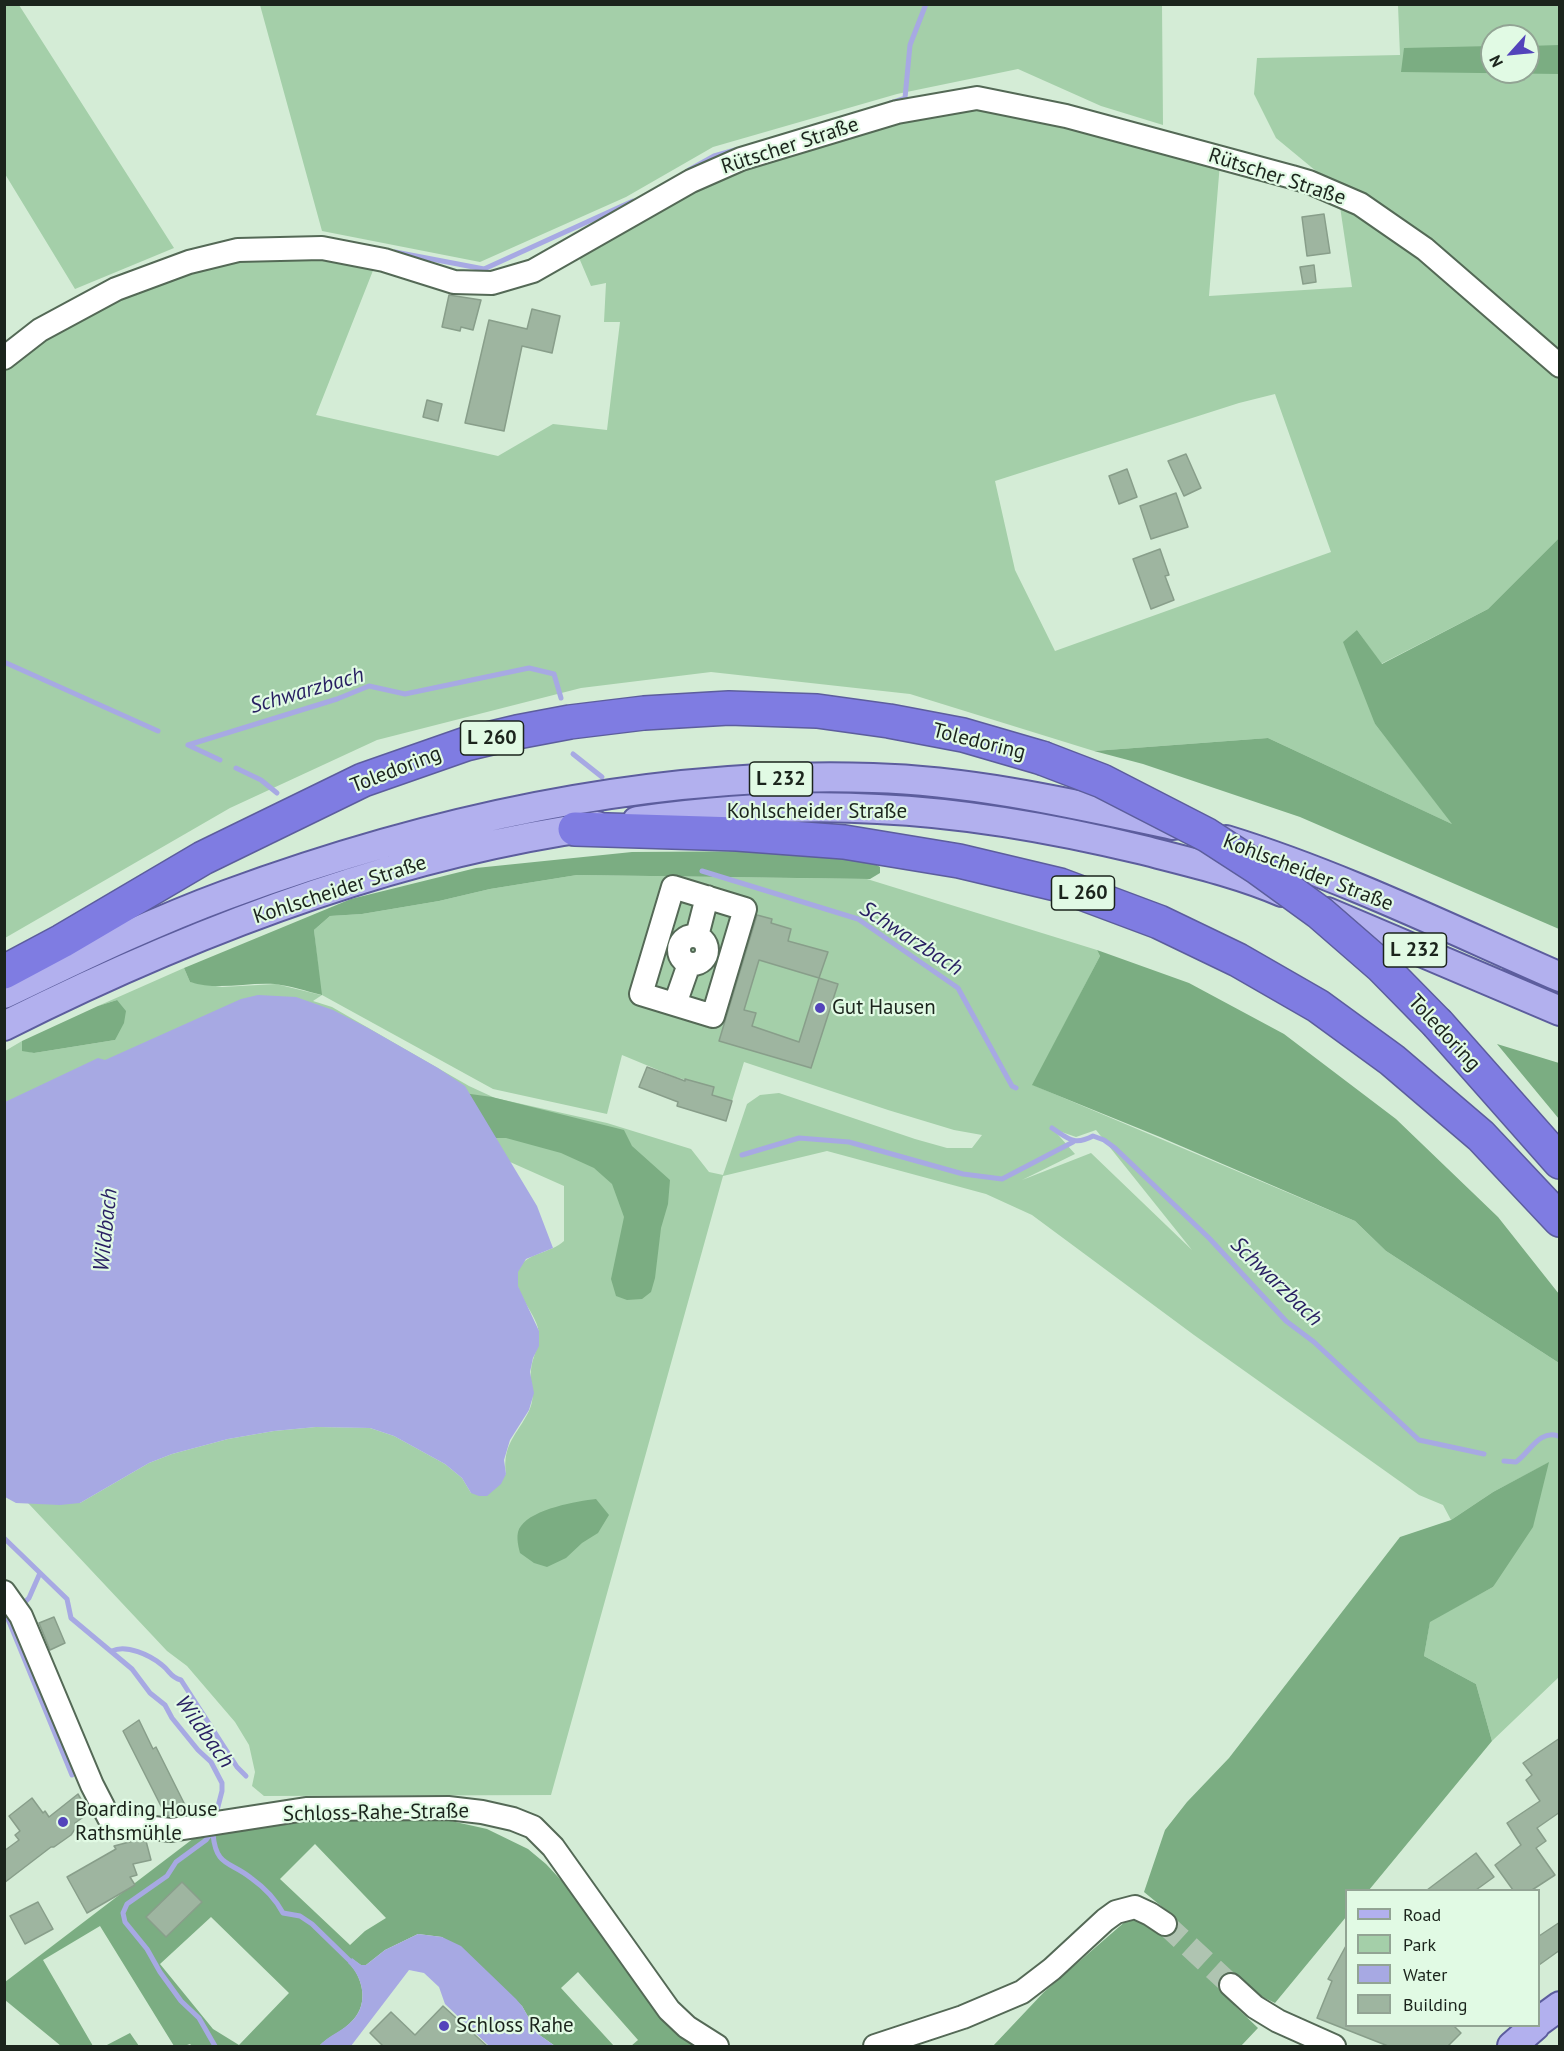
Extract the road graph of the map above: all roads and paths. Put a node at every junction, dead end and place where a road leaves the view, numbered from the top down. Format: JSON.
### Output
{"nodes":[{"id":1,"x":4,"y":358,"type":"edge"},
{"id":2,"x":1560,"y":366,"type":"edge"},
{"id":3,"x":575,"y":829,"type":"junction"},
{"id":4,"x":707,"y":897,"type":"junction"},
{"id":5,"x":4,"y":972,"type":"edge"},
{"id":6,"x":1560,"y":977,"type":"edge"},
{"id":7,"x":4,"y":994,"type":"edge"},
{"id":8,"x":675,"y":1005,"type":"junction"},
{"id":9,"x":1560,"y":1011,"type":"edge"},
{"id":10,"x":4,"y":1026,"type":"edge"},
{"id":11,"x":1560,"y":1162,"type":"edge"},
{"id":12,"x":1560,"y":1220,"type":"edge"},
{"id":13,"x":13,"y":1603,"type":"edge"},
{"id":14,"x":1165,"y":1924,"type":"tunnel mouth"},
{"id":15,"x":1231,"y":1985,"type":"tunnel mouth"},
{"id":16,"x":1560,"y":2006,"type":"edge"},
{"id":17,"x":1540,"y":2021,"type":"edge"},
{"id":18,"x":1533,"y":2027,"type":"edge"},
{"id":19,"x":717,"y":2046,"type":"edge"},
{"id":20,"x":875,"y":2046,"type":"edge"},
{"id":21,"x":1334,"y":2046,"type":"edge"},
{"id":22,"x":1512,"y":2046,"type":"edge"}],
"edges":[{"from":1,"to":2,"type":"street","name":"Rütscher Straße"},
{"from":3,"to":9,"type":"main road","name":"Kohlscheider Straße","number":"L 232"},
{"from":3,"to":10,"type":"main road","name":"Kohlscheider Straße","number":"L 232"},
{"from":3,"to":12,"type":"highway","number":"L 260"},
{"from":4,"to":8,"type":"street"},
{"from":4,"to":8,"type":"street"},
{"from":4,"to":8,"type":"street"},
{"from":5,"to":11,"type":"highway","name":"Toledoring","number":"L 260","bridge":true},
{"from":6,"to":7,"type":"main road","name":"Kohlscheider Straße","number":"L 232"},
{"from":13,"to":19,"type":"street","name":"Schloss-Rahe-Straße"},
{"from":14,"to":20,"type":"street"},
{"from":15,"to":21,"type":"street"},
{"from":16,"to":17,"type":"main road"},
{"from":18,"to":22,"type":"main road"}]}
